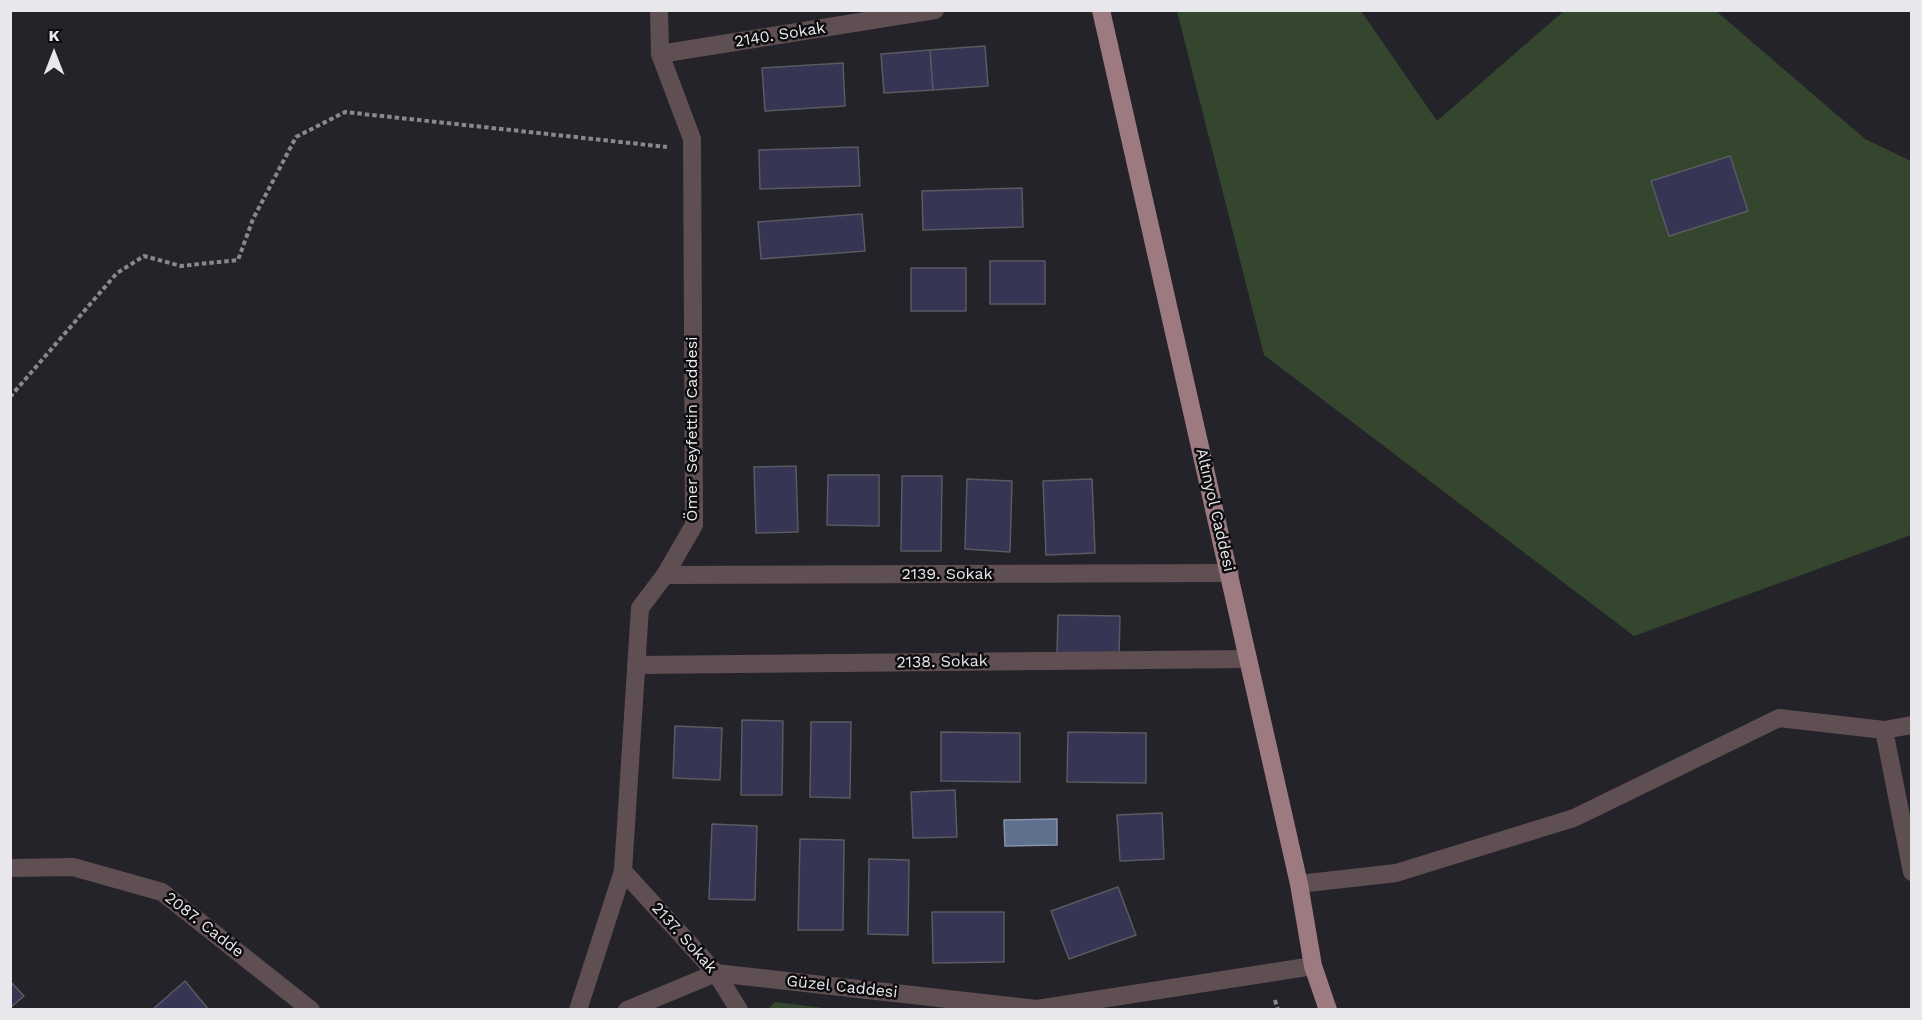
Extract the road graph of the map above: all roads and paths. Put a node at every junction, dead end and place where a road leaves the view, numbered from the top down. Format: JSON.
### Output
{"nodes":[{"id":1,"x":659,"y":10,"type":"edge"},
{"id":2,"x":935,"y":10,"type":"edge"},
{"id":3,"x":1101,"y":10,"type":"edge"},
{"id":4,"x":660,"y":54,"type":"junction"},
{"id":5,"x":692,"y":150,"type":"junction"},
{"id":6,"x":10,"y":397,"type":"edge"},
{"id":7,"x":1230,"y":573,"type":"junction"},
{"id":8,"x":665,"y":575,"type":"junction"},
{"id":9,"x":1248,"y":659,"type":"junction"},
{"id":10,"x":636,"y":665,"type":"junction"},
{"id":11,"x":1911,"y":724,"type":"edge"},
{"id":12,"x":1884,"y":730,"type":"junction"},
{"id":13,"x":10,"y":868,"type":"edge"},
{"id":14,"x":623,"y":871,"type":"junction"},
{"id":15,"x":1911,"y":872,"type":"edge"},
{"id":16,"x":1299,"y":884,"type":"junction"},
{"id":17,"x":1313,"y":966,"type":"junction"},
{"id":18,"x":716,"y":973,"type":"junction"},
{"id":19,"x":1037,"y":1009,"type":"edge"},
{"id":20,"x":311,"y":1010,"type":"edge"},
{"id":21,"x":578,"y":1010,"type":"edge"},
{"id":22,"x":627,"y":1010,"type":"edge"},
{"id":23,"x":739,"y":1010,"type":"edge"},
{"id":24,"x":1328,"y":1010,"type":"edge"}],
"edges":[{"from":1,"to":4,"type":"street","name":"Ömer Seyfettin Caddesi"},
{"from":2,"to":4,"type":"street","name":"2140. Sokak"},
{"from":3,"to":7,"type":"main road","name":"Altınyol Caddesi"},
{"from":4,"to":5,"type":"street","name":"Ömer Seyfettin Caddesi"},
{"from":5,"to":6,"type":"path"},
{"from":5,"to":8,"type":"street","name":"Ömer Seyfettin Caddesi"},
{"from":7,"to":8,"type":"street","name":"2139. Sokak"},
{"from":7,"to":9,"type":"main road","name":"Altınyol Caddesi"},
{"from":8,"to":10,"type":"street","name":"Ömer Seyfettin Caddesi"},
{"from":9,"to":10,"type":"street","name":"2138. Sokak"},
{"from":9,"to":16,"type":"main road","name":"Altınyol Caddesi"},
{"from":10,"to":14,"type":"street","name":"Ömer Seyfettin Caddesi"},
{"from":11,"to":12,"type":"street"},
{"from":12,"to":15,"type":"street"},
{"from":12,"to":16,"type":"street"},
{"from":13,"to":20,"type":"street","name":"2087. Cadde"},
{"from":14,"to":18,"type":"street","name":"2137. Sokak"},
{"from":14,"to":21,"type":"street","name":"Ömer Seyfettin Caddesi"},
{"from":16,"to":17,"type":"main road","name":"Altınyol Caddesi"},
{"from":17,"to":19,"type":"street","name":"Güzel Caddesi"},
{"from":17,"to":24,"type":"main road","name":"Altınyol Caddesi"},
{"from":18,"to":19,"type":"street","name":"Güzel Caddesi"},
{"from":18,"to":22,"type":"street","name":"Güzel Caddesi"},
{"from":18,"to":23,"type":"street","name":"2137. Sokak"}]}
